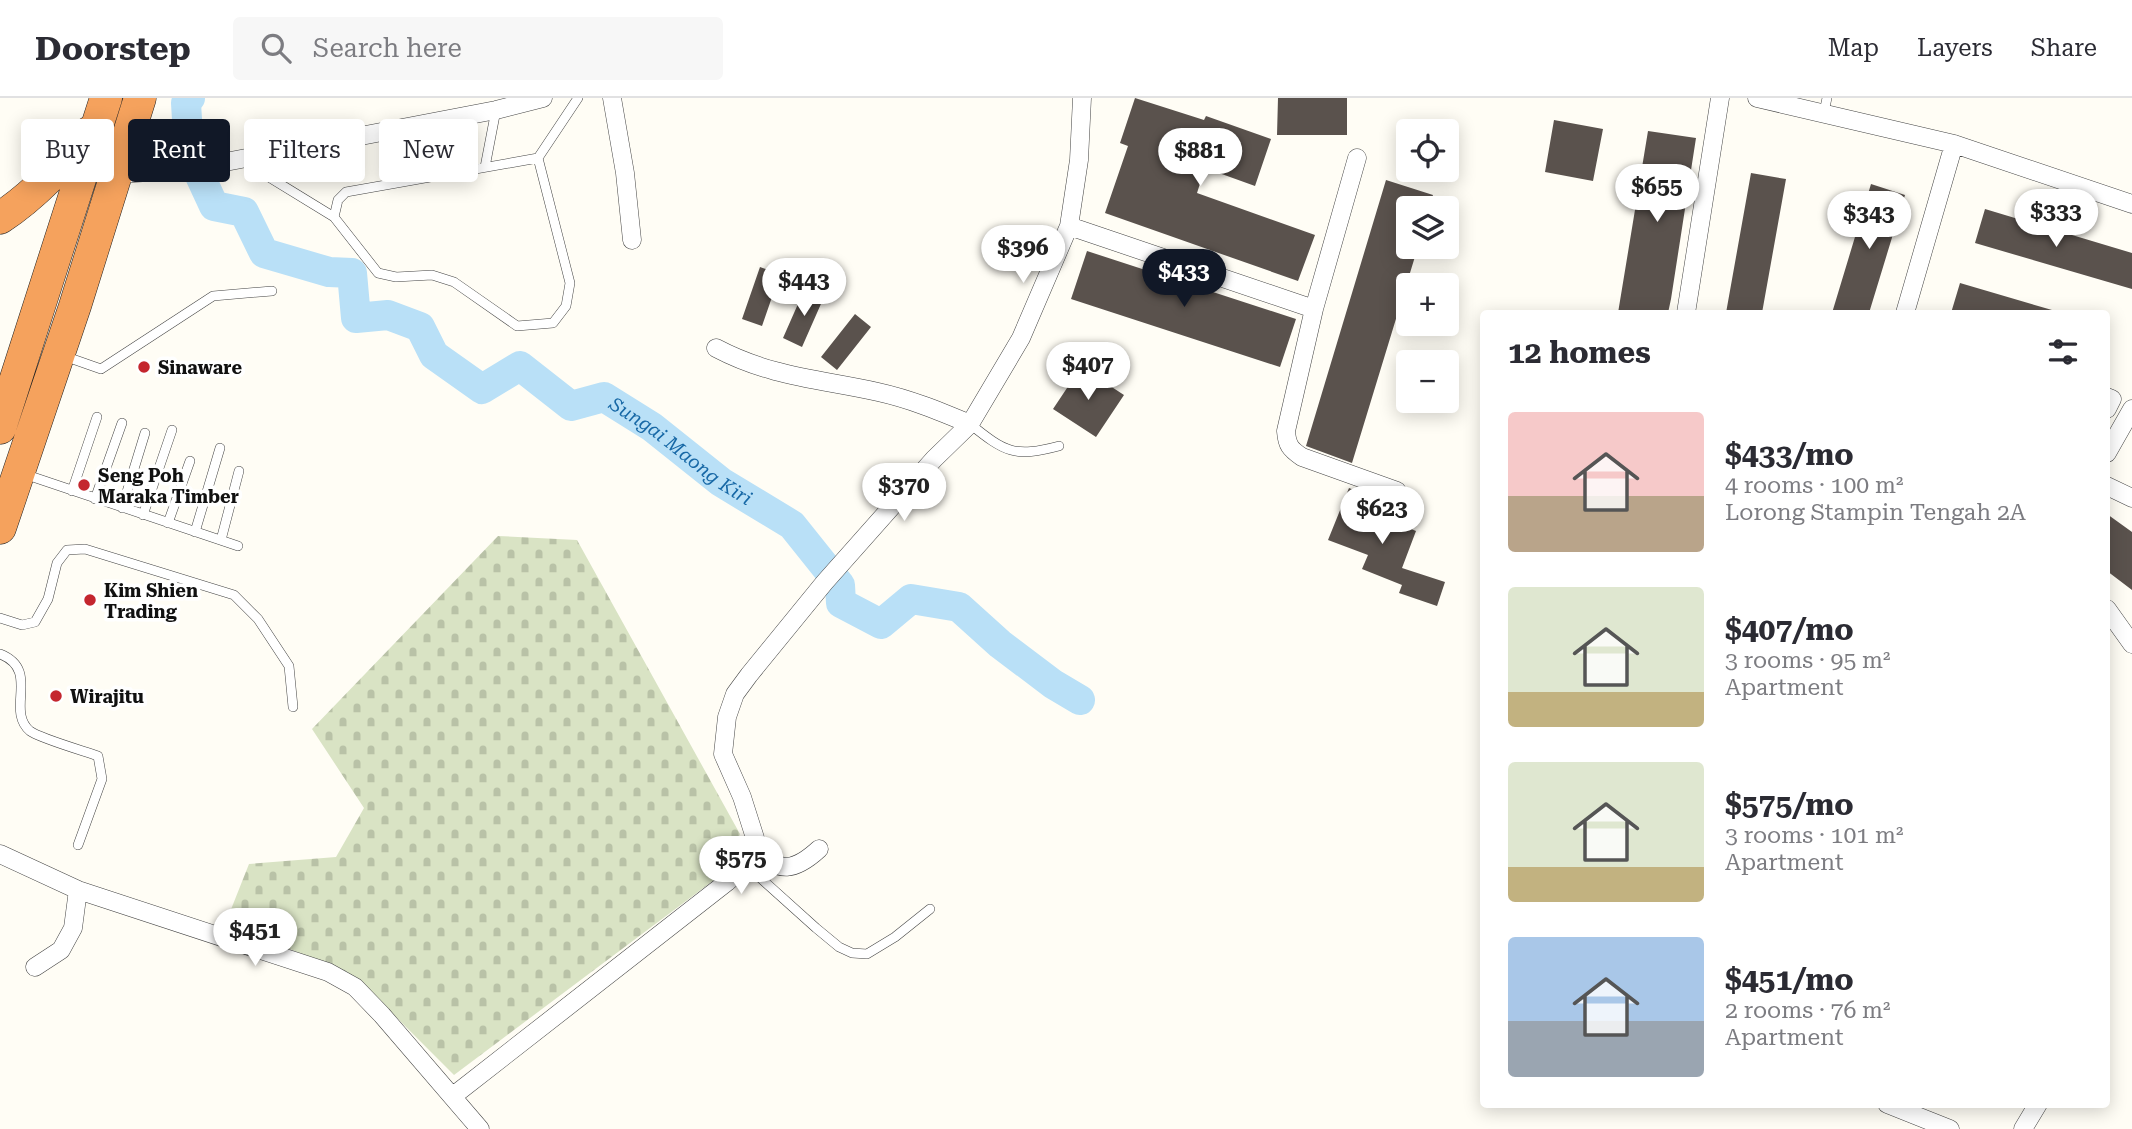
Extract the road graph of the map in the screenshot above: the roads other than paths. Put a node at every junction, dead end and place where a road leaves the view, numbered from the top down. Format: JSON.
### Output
{"nodes":[{"id":1,"x":140,"y":98,"type":"edge"},
{"id":2,"x":578,"y":98,"type":"edge"},
{"id":3,"x":612,"y":98,"type":"edge"},
{"id":4,"x":1082,"y":98,"type":"edge"},
{"id":5,"x":1720,"y":98,"type":"edge"},
{"id":6,"x":1757,"y":98,"type":"edge"},
{"id":7,"x":535,"y":99,"type":"edge"},
{"id":8,"x":1826,"y":105,"type":"edge"},
{"id":9,"x":103,"y":109,"type":"edge"},
{"id":10,"x":496,"y":110,"type":"junction"},
{"id":11,"x":1954,"y":144,"type":"junction"},
{"id":12,"x":538,"y":158,"type":"junction"},
{"id":13,"x":1357,"y":158,"type":"dead end"},
{"id":14,"x":234,"y":161,"type":"junction"},
{"id":15,"x":485,"y":167,"type":"junction"},
{"id":16,"x":117,"y":174,"type":"junction"},
{"id":17,"x":2132,"y":204,"type":"edge"},
{"id":18,"x":334,"y":217,"type":"junction"},
{"id":19,"x":0,"y":218,"type":"edge"},
{"id":20,"x":1069,"y":226,"type":"junction"},
{"id":21,"x":632,"y":240,"type":"dead end"},
{"id":22,"x":272,"y":290,"type":"dead end"},
{"id":23,"x":75,"y":306,"type":"junction"},
{"id":24,"x":1314,"y":309,"type":"junction"},
{"id":25,"x":1686,"y":310,"type":"edge"},
{"id":26,"x":1906,"y":310,"type":"edge"},
{"id":27,"x":36,"y":315,"type":"junction"},
{"id":28,"x":716,"y":348,"type":"dead end"},
{"id":29,"x":10,"y":362,"type":"edge"},
{"id":30,"x":55,"y":366,"type":"junction"},
{"id":31,"x":2132,"y":409,"type":"edge"},
{"id":32,"x":97,"y":417,"type":"dead end"},
{"id":33,"x":122,"y":423,"type":"dead end"},
{"id":34,"x":970,"y":424,"type":"junction"},
{"id":35,"x":0,"y":428,"type":"edge"},
{"id":36,"x":172,"y":430,"type":"dead end"},
{"id":37,"x":145,"y":433,"type":"dead end"},
{"id":38,"x":1059,"y":446,"type":"dead end"},
{"id":39,"x":220,"y":447,"type":"dead end"},
{"id":40,"x":2110,"y":448,"type":"edge"},
{"id":41,"x":190,"y":461,"type":"dead end"},
{"id":42,"x":239,"y":471,"type":"dead end"},
{"id":43,"x":19,"y":473,"type":"junction"},
{"id":44,"x":2110,"y":487,"type":"edge"},
{"id":45,"x":72,"y":491,"type":"junction"},
{"id":46,"x":1397,"y":491,"type":"dead end"},
{"id":47,"x":2132,"y":498,"type":"edge"},
{"id":48,"x":94,"y":499,"type":"junction"},
{"id":49,"x":122,"y":508,"type":"junction"},
{"id":50,"x":143,"y":515,"type":"junction"},
{"id":51,"x":168,"y":523,"type":"junction"},
{"id":52,"x":0,"y":527,"type":"edge"},
{"id":53,"x":195,"y":532,"type":"junction"},
{"id":54,"x":221,"y":540,"type":"junction"},
{"id":55,"x":237,"y":546,"type":"dead end"},
{"id":56,"x":2110,"y":613,"type":"edge"},
{"id":57,"x":0,"y":618,"type":"edge"},
{"id":58,"x":2132,"y":644,"type":"edge"},
{"id":59,"x":0,"y":654,"type":"edge"},
{"id":60,"x":293,"y":707,"type":"dead end"},
{"id":61,"x":78,"y":845,"type":"dead end"},
{"id":62,"x":819,"y":849,"type":"dead end"},
{"id":63,"x":0,"y":854,"type":"edge"},
{"id":64,"x":750,"y":859,"type":"junction"},
{"id":65,"x":78,"y":890,"type":"junction"},
{"id":66,"x":930,"y":909,"type":"dead end"},
{"id":67,"x":35,"y":967,"type":"dead end"},
{"id":68,"x":453,"y":1096,"type":"junction"},
{"id":69,"x":1897,"y":1108,"type":"edge"},
{"id":70,"x":2036,"y":1108,"type":"edge"},
{"id":71,"x":480,"y":1129,"type":"edge"},
{"id":72,"x":1950,"y":1129,"type":"edge"},
{"id":73,"x":2023,"y":1129,"type":"edge"}],
"edges":[{"from":1,"to":16,"type":"highway"},
{"from":2,"to":12,"type":"lane"},
{"from":3,"to":21,"type":"street"},
{"from":4,"to":20,"type":"street"},
{"from":5,"to":25,"type":"street"},
{"from":6,"to":8,"type":"street"},
{"from":7,"to":10,"type":"street"},
{"from":8,"to":11,"type":"street"},
{"from":9,"to":19,"type":"highway"},
{"from":9,"to":27,"type":"highway"},
{"from":10,"to":14,"type":"street"},
{"from":10,"to":15,"type":"lane"},
{"from":11,"to":17,"type":"street"},
{"from":11,"to":26,"type":"street"},
{"from":12,"to":15,"type":"lane"},
{"from":12,"to":18,"type":"lane"},
{"from":13,"to":24,"type":"street"},
{"from":14,"to":16,"type":"street"},
{"from":14,"to":18,"type":"lane"},
{"from":15,"to":18,"type":"lane"},
{"from":16,"to":23,"type":"highway"},
{"from":20,"to":24,"type":"street"},
{"from":20,"to":34,"type":"street"},
{"from":22,"to":30,"type":"lane"},
{"from":23,"to":27,"type":"highway"},
{"from":23,"to":30,"type":"highway"},
{"from":24,"to":46,"type":"street"},
{"from":27,"to":29,"type":"highway"},
{"from":28,"to":34,"type":"street"},
{"from":29,"to":30,"type":"highway"},
{"from":29,"to":35,"type":"highway"},
{"from":30,"to":43,"type":"highway"},
{"from":31,"to":40,"type":"street"},
{"from":32,"to":45,"type":"lane"},
{"from":33,"to":48,"type":"lane"},
{"from":34,"to":38,"type":"lane"},
{"from":34,"to":64,"type":"street"},
{"from":36,"to":50,"type":"lane"},
{"from":37,"to":49,"type":"lane"},
{"from":39,"to":53,"type":"lane"},
{"from":41,"to":51,"type":"lane"},
{"from":42,"to":54,"type":"lane"},
{"from":43,"to":45,"type":"lane"},
{"from":43,"to":52,"type":"highway"},
{"from":44,"to":47,"type":"street"},
{"from":45,"to":48,"type":"lane"},
{"from":48,"to":49,"type":"lane"},
{"from":49,"to":50,"type":"lane"},
{"from":50,"to":51,"type":"lane"},
{"from":51,"to":53,"type":"lane"},
{"from":53,"to":54,"type":"lane"},
{"from":54,"to":55,"type":"lane"},
{"from":56,"to":58,"type":"street"},
{"from":57,"to":60,"type":"lane"},
{"from":59,"to":61,"type":"lane"},
{"from":62,"to":64,"type":"street"},
{"from":63,"to":65,"type":"street"},
{"from":64,"to":66,"type":"lane"},
{"from":64,"to":68,"type":"street"},
{"from":65,"to":67,"type":"street"},
{"from":65,"to":68,"type":"street"},
{"from":68,"to":71,"type":"street"},
{"from":69,"to":72,"type":"street"},
{"from":70,"to":73,"type":"street"}]}
